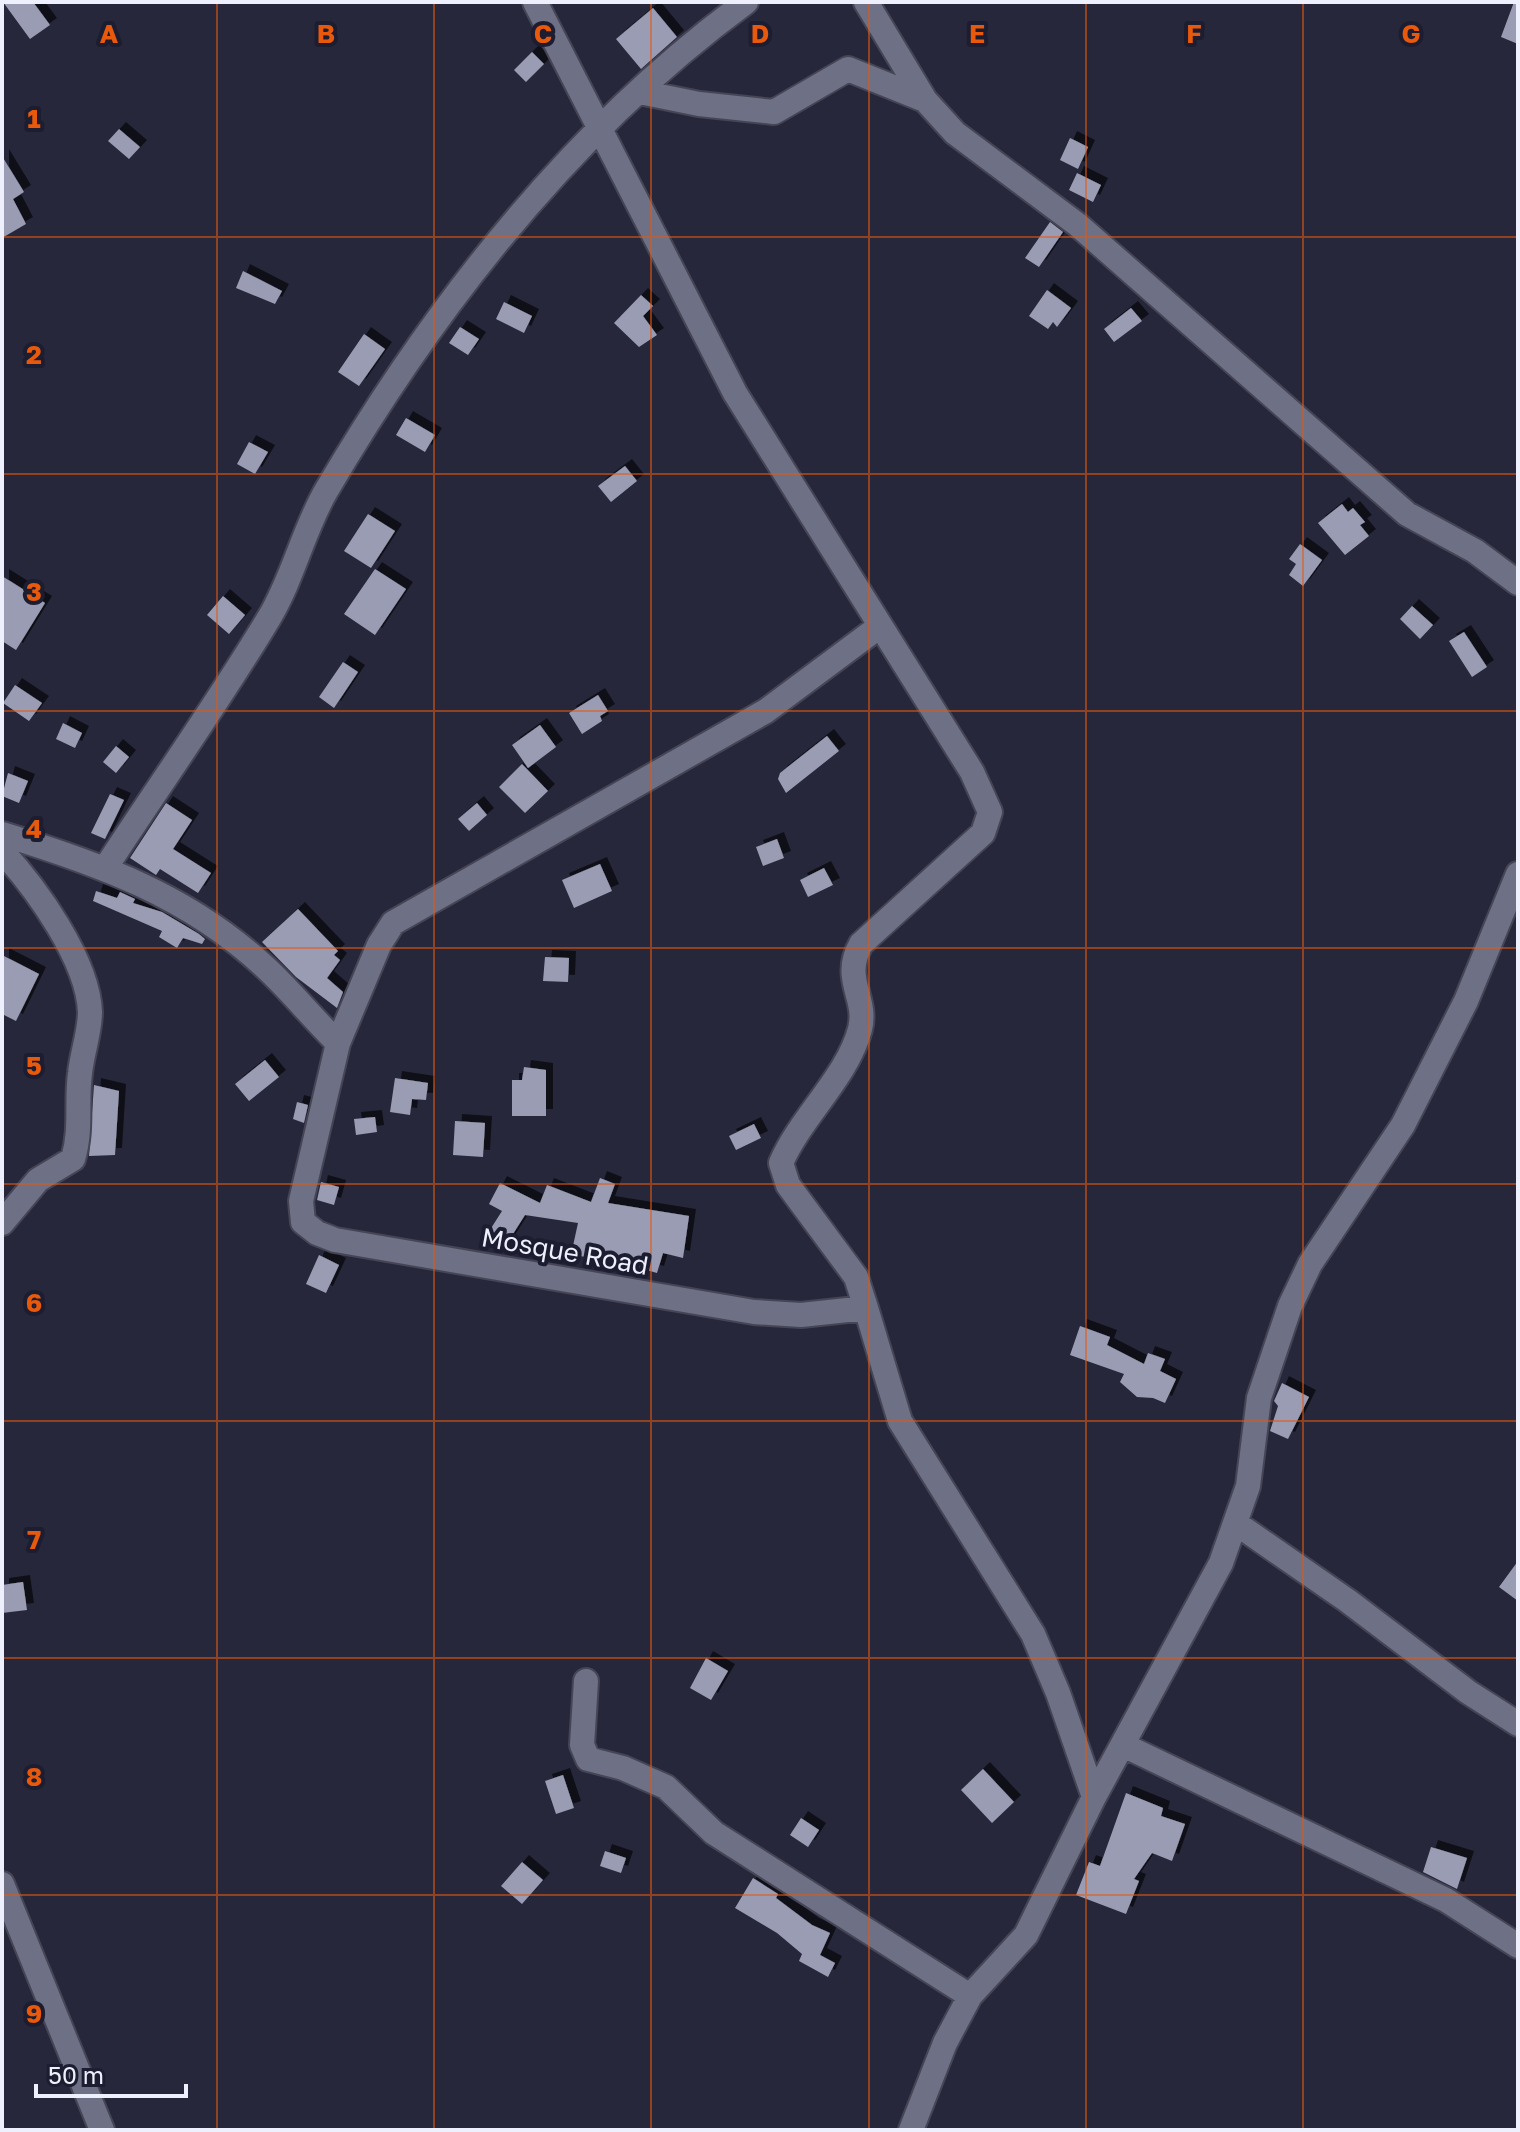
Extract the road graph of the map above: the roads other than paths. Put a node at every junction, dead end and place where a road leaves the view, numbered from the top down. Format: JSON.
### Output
{"nodes":[{"id":1,"x":535,"y":2,"type":"edge"},
{"id":2,"x":746,"y":2,"type":"edge"},
{"id":3,"x":866,"y":2,"type":"edge"},
{"id":4,"x":640,"y":92,"type":"junction"},
{"id":5,"x":925,"y":100,"type":"junction"},
{"id":6,"x":600,"y":130,"type":"junction"},
{"id":7,"x":1518,"y":583,"type":"edge"},
{"id":8,"x":880,"y":626,"type":"junction"},
{"id":9,"x":2,"y":834,"type":"edge"},
{"id":10,"x":2,"y":851,"type":"edge"},
{"id":11,"x":106,"y":867,"type":"junction"},
{"id":12,"x":1518,"y":874,"type":"edge"},
{"id":13,"x":338,"y":1043,"type":"junction"},
{"id":14,"x":2,"y":1223,"type":"edge"},
{"id":15,"x":866,"y":1308,"type":"junction"},
{"id":16,"x":1237,"y":1524,"type":"junction"},
{"id":17,"x":586,"y":1681,"type":"dead end"},
{"id":18,"x":1518,"y":1724,"type":"edge"},
{"id":19,"x":1123,"y":1745,"type":"junction"},
{"id":20,"x":1094,"y":1797,"type":"junction"},
{"id":21,"x":2,"y":1884,"type":"edge"},
{"id":22,"x":1518,"y":1946,"type":"edge"},
{"id":23,"x":970,"y":1996,"type":"junction"},
{"id":24,"x":102,"y":2130,"type":"edge"},
{"id":25,"x":911,"y":2130,"type":"edge"}],
"edges":[{"from":1,"to":6,"type":"street"},
{"from":2,"to":4,"type":"street"},
{"from":3,"to":5,"type":"street"},
{"from":4,"to":5,"type":"street"},
{"from":4,"to":6,"type":"street"},
{"from":5,"to":7,"type":"street"},
{"from":6,"to":8,"type":"street"},
{"from":6,"to":11,"type":"street"},
{"from":8,"to":13,"type":"street","name":"Mosque Road"},
{"from":8,"to":15,"type":"street"},
{"from":9,"to":11,"type":"street"},
{"from":10,"to":14,"type":"street"},
{"from":11,"to":13,"type":"street"},
{"from":12,"to":16,"type":"street"},
{"from":13,"to":15,"type":"street","name":"Mosque Road"},
{"from":15,"to":20,"type":"street"},
{"from":16,"to":18,"type":"street"},
{"from":16,"to":19,"type":"street"},
{"from":17,"to":23,"type":"street"},
{"from":19,"to":20,"type":"street"},
{"from":19,"to":22,"type":"street"},
{"from":20,"to":23,"type":"street"},
{"from":21,"to":24,"type":"street"},
{"from":23,"to":25,"type":"street"}]}
